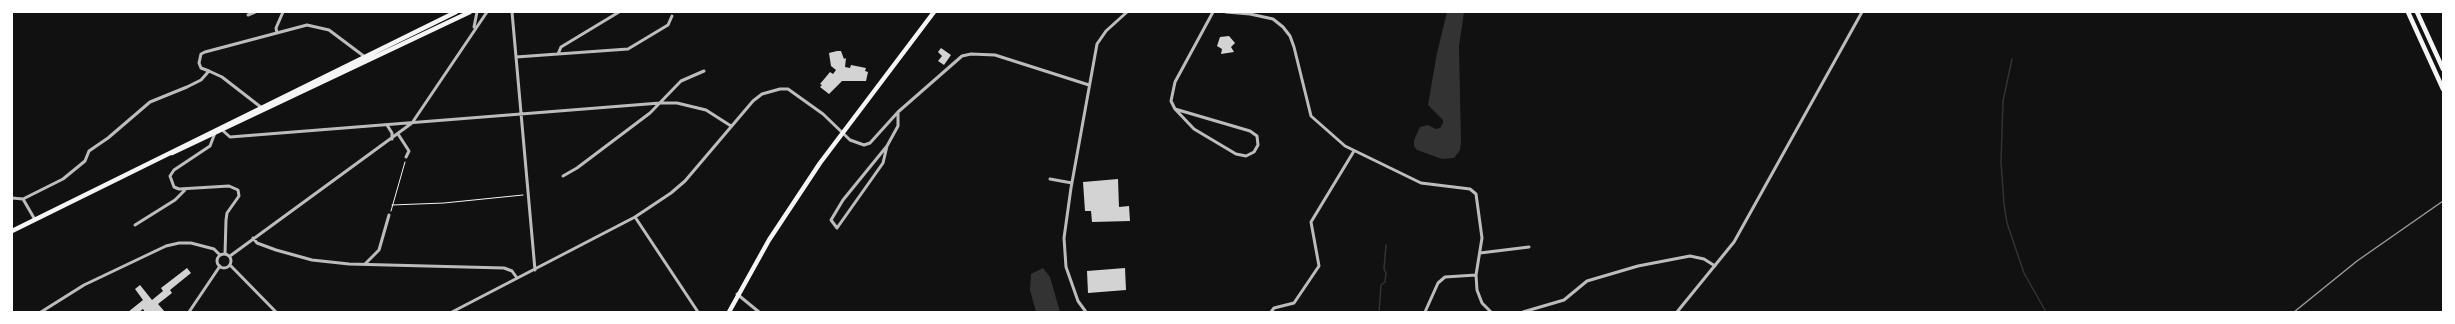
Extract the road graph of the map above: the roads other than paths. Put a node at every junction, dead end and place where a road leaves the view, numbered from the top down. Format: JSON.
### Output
{"nodes":[{"id":1,"x":255,"y":12,"type":"edge"},
{"id":2,"x":283,"y":12,"type":"edge"},
{"id":3,"x":456,"y":12,"type":"edge"},
{"id":4,"x":470,"y":12,"type":"edge"},
{"id":5,"x":477,"y":12,"type":"edge"},
{"id":6,"x":487,"y":12,"type":"edge"},
{"id":7,"x":512,"y":12,"type":"edge"},
{"id":8,"x":618,"y":12,"type":"edge"},
{"id":9,"x":934,"y":12,"type":"edge"},
{"id":10,"x":1127,"y":12,"type":"edge"},
{"id":11,"x":1213,"y":12,"type":"edge"},
{"id":12,"x":1226,"y":12,"type":"edge"},
{"id":13,"x":1862,"y":12,"type":"edge"},
{"id":14,"x":2408,"y":12,"type":"edge"},
{"id":15,"x":2417,"y":12,"type":"edge"},
{"id":16,"x":1251,"y":13,"type":"edge"},
{"id":17,"x":248,"y":15,"type":"dead end"},
{"id":18,"x":672,"y":16,"type":"dead end"},
{"id":19,"x":2424,"y":26,"type":"junction"},
{"id":20,"x":474,"y":29,"type":"junction"},
{"id":21,"x":277,"y":33,"type":"junction"},
{"id":22,"x":558,"y":54,"type":"junction"},
{"id":23,"x":516,"y":57,"type":"junction"},
{"id":24,"x":367,"y":58,"type":"junction"},
{"id":25,"x":2443,"y":61,"type":"edge"},
{"id":26,"x":2443,"y":69,"type":"edge"},
{"id":27,"x":209,"y":71,"type":"junction"},
{"id":28,"x":704,"y":71,"type":"dead end"},
{"id":29,"x":1089,"y":85,"type":"junction"},
{"id":30,"x":2443,"y":89,"type":"edge"},
{"id":31,"x":660,"y":103,"type":"junction"},
{"id":32,"x":262,"y":109,"type":"junction"},
{"id":33,"x":1175,"y":109,"type":"junction"},
{"id":34,"x":898,"y":112,"type":"junction"},
{"id":35,"x":521,"y":115,"type":"junction"},
{"id":36,"x":412,"y":123,"type":"junction"},
{"id":37,"x":387,"y":125,"type":"junction"},
{"id":38,"x":731,"y":126,"type":"junction"},
{"id":39,"x":218,"y":130,"type":"junction"},
{"id":40,"x":844,"y":132,"type":"junction"},
{"id":41,"x":398,"y":134,"type":"junction"},
{"id":42,"x":392,"y":139,"type":"junction"},
{"id":43,"x":887,"y":146,"type":"junction"},
{"id":44,"x":1354,"y":151,"type":"junction"},
{"id":45,"x":406,"y":157,"type":"road end"},
{"id":46,"x":563,"y":176,"type":"dead end"},
{"id":47,"x":1050,"y":179,"type":"dead end"},
{"id":48,"x":1072,"y":183,"type":"junction"},
{"id":49,"x":185,"y":190,"type":"junction"},
{"id":50,"x":12,"y":198,"type":"edge"},
{"id":51,"x":23,"y":199,"type":"junction"},
{"id":52,"x":389,"y":215,"type":"road end"},
{"id":53,"x":635,"y":217,"type":"junction"},
{"id":54,"x":34,"y":218,"type":"junction"},
{"id":55,"x":135,"y":225,"type":"dead end"},
{"id":56,"x":12,"y":231,"type":"edge"},
{"id":57,"x":253,"y":238,"type":"junction"},
{"id":58,"x":1529,"y":247,"type":"dead end"},
{"id":59,"x":1480,"y":253,"type":"junction"},
{"id":60,"x":225,"y":254,"type":"junction"},
{"id":61,"x":220,"y":255,"type":"junction"},
{"id":62,"x":230,"y":256,"type":"junction"},
{"id":63,"x":366,"y":264,"type":"junction"},
{"id":64,"x":230,"y":265,"type":"junction"},
{"id":65,"x":220,"y":266,"type":"junction"},
{"id":66,"x":1715,"y":266,"type":"junction"},
{"id":67,"x":534,"y":270,"type":"junction"},
{"id":68,"x":1476,"y":275,"type":"junction"},
{"id":69,"x":517,"y":278,"type":"junction"},
{"id":70,"x":737,"y":294,"type":"junction"},
{"id":71,"x":48,"y":307,"type":"junction"},
{"id":72,"x":42,"y":312,"type":"edge"},
{"id":73,"x":48,"y":312,"type":"edge"},
{"id":74,"x":189,"y":312,"type":"edge"},
{"id":75,"x":276,"y":312,"type":"edge"},
{"id":76,"x":452,"y":312,"type":"edge"},
{"id":77,"x":698,"y":312,"type":"edge"},
{"id":78,"x":729,"y":312,"type":"edge"},
{"id":79,"x":759,"y":312,"type":"edge"},
{"id":80,"x":1086,"y":312,"type":"edge"},
{"id":81,"x":1271,"y":312,"type":"edge"},
{"id":82,"x":1425,"y":312,"type":"edge"},
{"id":83,"x":1490,"y":312,"type":"edge"},
{"id":84,"x":1522,"y":312,"type":"edge"},
{"id":85,"x":1677,"y":312,"type":"edge"}],
"edges":[{"from":1,"to":17,"type":"street"},
{"from":2,"to":21,"type":"street"},
{"from":3,"to":24,"type":"main road"},
{"from":4,"to":24,"type":"main road"},
{"from":5,"to":20,"type":"street"},
{"from":6,"to":20,"type":"street"},
{"from":7,"to":23,"type":"street"},
{"from":8,"to":22,"type":"street"},
{"from":9,"to":40,"type":"main road"},
{"from":10,"to":29,"type":"street"},
{"from":11,"to":33,"type":"street"},
{"from":12,"to":16,"type":"street"},
{"from":13,"to":66,"type":"street"},
{"from":14,"to":30,"type":"main road"},
{"from":15,"to":19,"type":"main road"},
{"from":16,"to":44,"type":"street"},
{"from":18,"to":22,"type":"street"},
{"from":19,"to":25,"type":"main road"},
{"from":19,"to":26,"type":"main road"},
{"from":20,"to":36,"type":"street"},
{"from":21,"to":24,"type":"street"},
{"from":21,"to":27,"type":"street"},
{"from":22,"to":23,"type":"street"},
{"from":23,"to":35,"type":"street"},
{"from":24,"to":32,"type":"main road"},
{"from":27,"to":32,"type":"street"},
{"from":27,"to":51,"type":"street"},
{"from":28,"to":31,"type":"street"},
{"from":29,"to":34,"type":"street"},
{"from":29,"to":48,"type":"street"},
{"from":31,"to":35,"type":"street"},
{"from":31,"to":38,"type":"street"},
{"from":31,"to":46,"type":"street"},
{"from":32,"to":39,"type":"main road"},
{"from":33,"to":33,"type":"street"},
{"from":34,"to":40,"type":"street"},
{"from":34,"to":43,"type":"street"},
{"from":35,"to":36,"type":"street"},
{"from":35,"to":67,"type":"street"},
{"from":36,"to":37,"type":"street"},
{"from":36,"to":41,"type":"street"},
{"from":37,"to":39,"type":"street"},
{"from":37,"to":42,"type":"street"},
{"from":38,"to":40,"type":"street"},
{"from":38,"to":53,"type":"street"},
{"from":39,"to":49,"type":"street"},
{"from":39,"to":54,"type":"main road"},
{"from":40,"to":70,"type":"main road"},
{"from":41,"to":42,"type":"street"},
{"from":41,"to":45,"type":"street"},
{"from":42,"to":57,"type":"street"},
{"from":43,"to":43,"type":"street"},
{"from":44,"to":59,"type":"street"},
{"from":44,"to":81,"type":"street"},
{"from":47,"to":48,"type":"street"},
{"from":48,"to":80,"type":"street"},
{"from":49,"to":55,"type":"street"},
{"from":49,"to":60,"type":"street"},
{"from":50,"to":51,"type":"street"},
{"from":51,"to":54,"type":"street"},
{"from":52,"to":63,"type":"street"},
{"from":53,"to":67,"type":"street"},
{"from":53,"to":77,"type":"street"},
{"from":54,"to":56,"type":"main road"},
{"from":57,"to":62,"type":"street"},
{"from":57,"to":63,"type":"street"},
{"from":58,"to":59,"type":"street"},
{"from":59,"to":68,"type":"street"},
{"from":60,"to":61,"type":"street"},
{"from":60,"to":62,"type":"street"},
{"from":61,"to":65,"type":"street"},
{"from":61,"to":71,"type":"street"},
{"from":62,"to":64,"type":"street"},
{"from":63,"to":69,"type":"street"},
{"from":64,"to":65,"type":"street"},
{"from":64,"to":75,"type":"street"},
{"from":65,"to":74,"type":"street"},
{"from":66,"to":84,"type":"street"},
{"from":66,"to":85,"type":"street"},
{"from":67,"to":69,"type":"street"},
{"from":68,"to":82,"type":"street"},
{"from":68,"to":83,"type":"street"},
{"from":69,"to":76,"type":"street"},
{"from":70,"to":78,"type":"main road"},
{"from":70,"to":79,"type":"street"},
{"from":71,"to":72,"type":"street"},
{"from":71,"to":73,"type":"street"}]}
